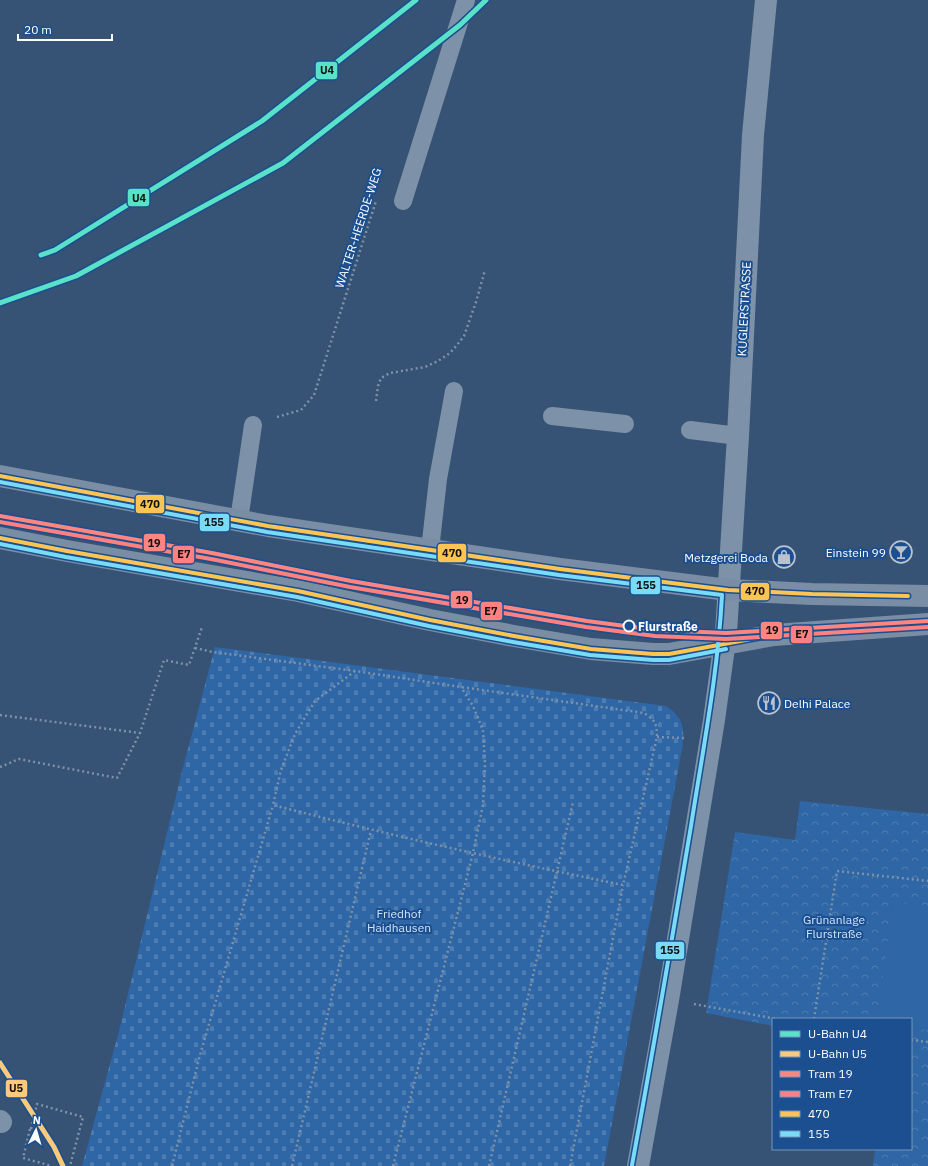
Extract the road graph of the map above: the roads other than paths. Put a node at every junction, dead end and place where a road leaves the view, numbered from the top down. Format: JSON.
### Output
{"nodes":[{"id":1,"x":466,"y":0,"type":"edge"},
{"id":2,"x":766,"y":0,"type":"edge"},
{"id":3,"x":403,"y":201,"type":"dead end"},
{"id":4,"x":454,"y":391,"type":"dead end"},
{"id":5,"x":552,"y":416,"type":"dead end"},
{"id":6,"x":253,"y":424,"type":"road end"},
{"id":7,"x":625,"y":424,"type":"dead end"},
{"id":8,"x":690,"y":430,"type":"dead end"},
{"id":9,"x":738,"y":436,"type":"junction"},
{"id":10,"x":0,"y":476,"type":"edge"},
{"id":11,"x":239,"y":520,"type":"junction"},
{"id":12,"x":0,"y":538,"type":"edge"},
{"id":13,"x":430,"y":550,"type":"junction"},
{"id":14,"x":728,"y":590,"type":"junction"},
{"id":15,"x":928,"y":596,"type":"edge"},
{"id":16,"x":928,"y":624,"type":"edge"},
{"id":17,"x":725,"y":644,"type":"junction"},
{"id":18,"x":638,"y":1166,"type":"edge"}],
"edges":[{"from":1,"to":3,"type":"lane"},
{"from":2,"to":9,"type":"street","name":"KUGLERSTRASSE"},
{"from":4,"to":13,"type":"lane"},
{"from":5,"to":7,"type":"lane"},
{"from":6,"to":11,"type":"lane"},
{"from":8,"to":9,"type":"lane"},
{"from":9,"to":14,"type":"street","name":"KUGLERSTRASSE"},
{"from":10,"to":11,"type":"main road"},
{"from":11,"to":13,"type":"main road"},
{"from":12,"to":17,"type":"main road"},
{"from":13,"to":14,"type":"main road"},
{"from":14,"to":15,"type":"main road"},
{"from":14,"to":17,"type":"street","name":"KUGLERSTRASSE"},
{"from":16,"to":17,"type":"main road"},
{"from":17,"to":18,"type":"street"}]}
